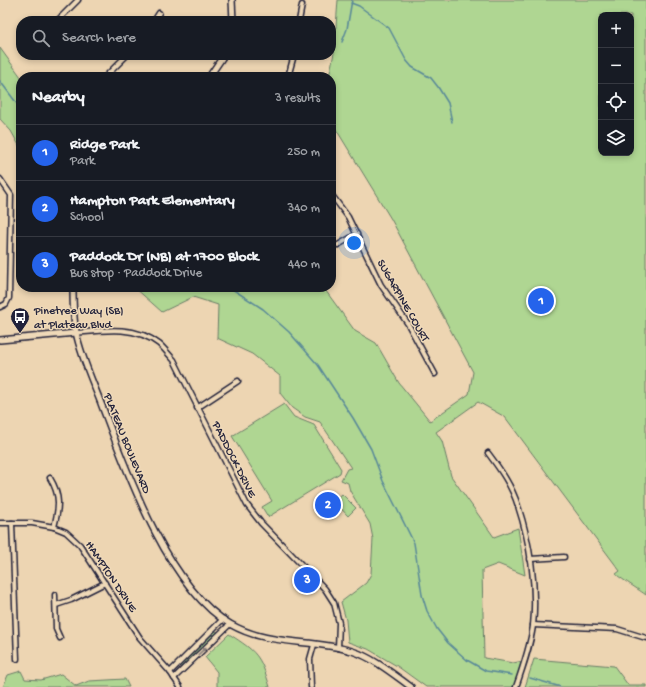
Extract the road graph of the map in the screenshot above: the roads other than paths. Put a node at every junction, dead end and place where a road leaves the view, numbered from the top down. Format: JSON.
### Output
{"nodes":[{"id":1,"x":78,"y":0,"type":"edge"},
{"id":2,"x":232,"y":0,"type":"edge"},
{"id":3,"x":302,"y":5,"type":"dead end"},
{"id":4,"x":159,"y":13,"type":"dead end"},
{"id":5,"x":62,"y":16,"type":"edge"},
{"id":6,"x":157,"y":16,"type":"edge"},
{"id":7,"x":233,"y":16,"type":"edge"},
{"id":8,"x":300,"y":16,"type":"edge"},
{"id":9,"x":122,"y":60,"type":"edge"},
{"id":10,"x":221,"y":60,"type":"edge"},
{"id":11,"x":293,"y":60,"type":"edge"},
{"id":12,"x":110,"y":72,"type":"edge"},
{"id":13,"x":213,"y":72,"type":"edge"},
{"id":14,"x":289,"y":72,"type":"edge"},
{"id":15,"x":0,"y":179,"type":"edge"},
{"id":16,"x":336,"y":202,"type":"edge"},
{"id":17,"x":357,"y":234,"type":"junction"},
{"id":18,"x":338,"y":245,"type":"dead end"},
{"id":19,"x":73,"y":292,"type":"edge"},
{"id":20,"x":0,"y":307,"type":"edge"},
{"id":21,"x":76,"y":333,"type":"junction"},
{"id":22,"x":0,"y":340,"type":"edge"},
{"id":23,"x":435,"y":374,"type":"dead end"},
{"id":24,"x":238,"y":382,"type":"dead end"},
{"id":25,"x":197,"y":408,"type":"junction"},
{"id":26,"x":488,"y":453,"type":"dead end"},
{"id":27,"x":50,"y":478,"type":"dead end"},
{"id":28,"x":0,"y":523,"type":"edge"},
{"id":29,"x":12,"y":523,"type":"junction"},
{"id":30,"x":54,"y":527,"type":"junction"},
{"id":31,"x":564,"y":557,"type":"dead end"},
{"id":32,"x":530,"y":559,"type":"junction"},
{"id":33,"x":105,"y":583,"type":"junction"},
{"id":34,"x":54,"y":595,"type":"dead end"},
{"id":35,"x":56,"y":606,"type":"junction"},
{"id":36,"x":223,"y":619,"type":"junction"},
{"id":37,"x":230,"y":624,"type":"junction"},
{"id":38,"x":533,"y":624,"type":"junction"},
{"id":39,"x":60,"y":638,"type":"dead end"},
{"id":40,"x":646,"y":638,"type":"edge"},
{"id":41,"x":314,"y":645,"type":"junction"},
{"id":42,"x":338,"y":648,"type":"junction"},
{"id":43,"x":17,"y":659,"type":"dead end"},
{"id":44,"x":170,"y":672,"type":"junction"},
{"id":45,"x":174,"y":678,"type":"junction"},
{"id":46,"x":180,"y":687,"type":"edge"},
{"id":47,"x":311,"y":687,"type":"edge"},
{"id":48,"x":411,"y":687,"type":"edge"},
{"id":49,"x":516,"y":687,"type":"edge"}],
"edges":[{"from":1,"to":5,"type":"street"},
{"from":2,"to":7,"type":"street"},
{"from":3,"to":8,"type":"street"},
{"from":4,"to":6,"type":"street"},
{"from":9,"to":12,"type":"street"},
{"from":10,"to":13,"type":"street"},
{"from":11,"to":14,"type":"street"},
{"from":15,"to":20,"type":"street"},
{"from":16,"to":17,"type":"street","name":"SUGARPINE COURT"},
{"from":17,"to":18,"type":"street"},
{"from":17,"to":23,"type":"street","name":"SUGARPINE COURT"},
{"from":19,"to":21,"type":"street","name":"PLATEAU BOULEVARD"},
{"from":21,"to":22,"type":"street"},
{"from":21,"to":25,"type":"street","name":"PADDOCK DRIVE"},
{"from":21,"to":36,"type":"street","name":"PLATEAU BOULEVARD"},
{"from":24,"to":25,"type":"street"},
{"from":25,"to":42,"type":"street","name":"PADDOCK DRIVE"},
{"from":26,"to":32,"type":"street"},
{"from":27,"to":30,"type":"street"},
{"from":28,"to":29,"type":"street","name":"HAMPTON DRIVE"},
{"from":29,"to":30,"type":"street","name":"HAMPTON DRIVE"},
{"from":29,"to":43,"type":"street"},
{"from":30,"to":33,"type":"street","name":"HAMPTON DRIVE"},
{"from":31,"to":32,"type":"street"},
{"from":32,"to":38,"type":"street"},
{"from":33,"to":35,"type":"street"},
{"from":33,"to":44,"type":"street","name":"HAMPTON DRIVE"},
{"from":34,"to":35,"type":"street"},
{"from":35,"to":39,"type":"street"},
{"from":36,"to":37,"type":"street","name":"PLATEAU BOULEVARD"},
{"from":36,"to":44,"type":"street"},
{"from":37,"to":41,"type":"street","name":"PLATEAU BOULEVARD"},
{"from":45,"to":37,"type":"street","one_way":true},
{"from":38,"to":40,"type":"street"},
{"from":38,"to":49,"type":"street"},
{"from":41,"to":42,"type":"street","name":"PLATEAU BOULEVARD"},
{"from":41,"to":47,"type":"street"},
{"from":42,"to":48,"type":"street","name":"PLATEAU BOULEVARD"},
{"from":44,"to":45,"type":"street","name":"HAMPTON DRIVE"},
{"from":45,"to":46,"type":"street","name":"HAMPTON DRIVE"}]}
